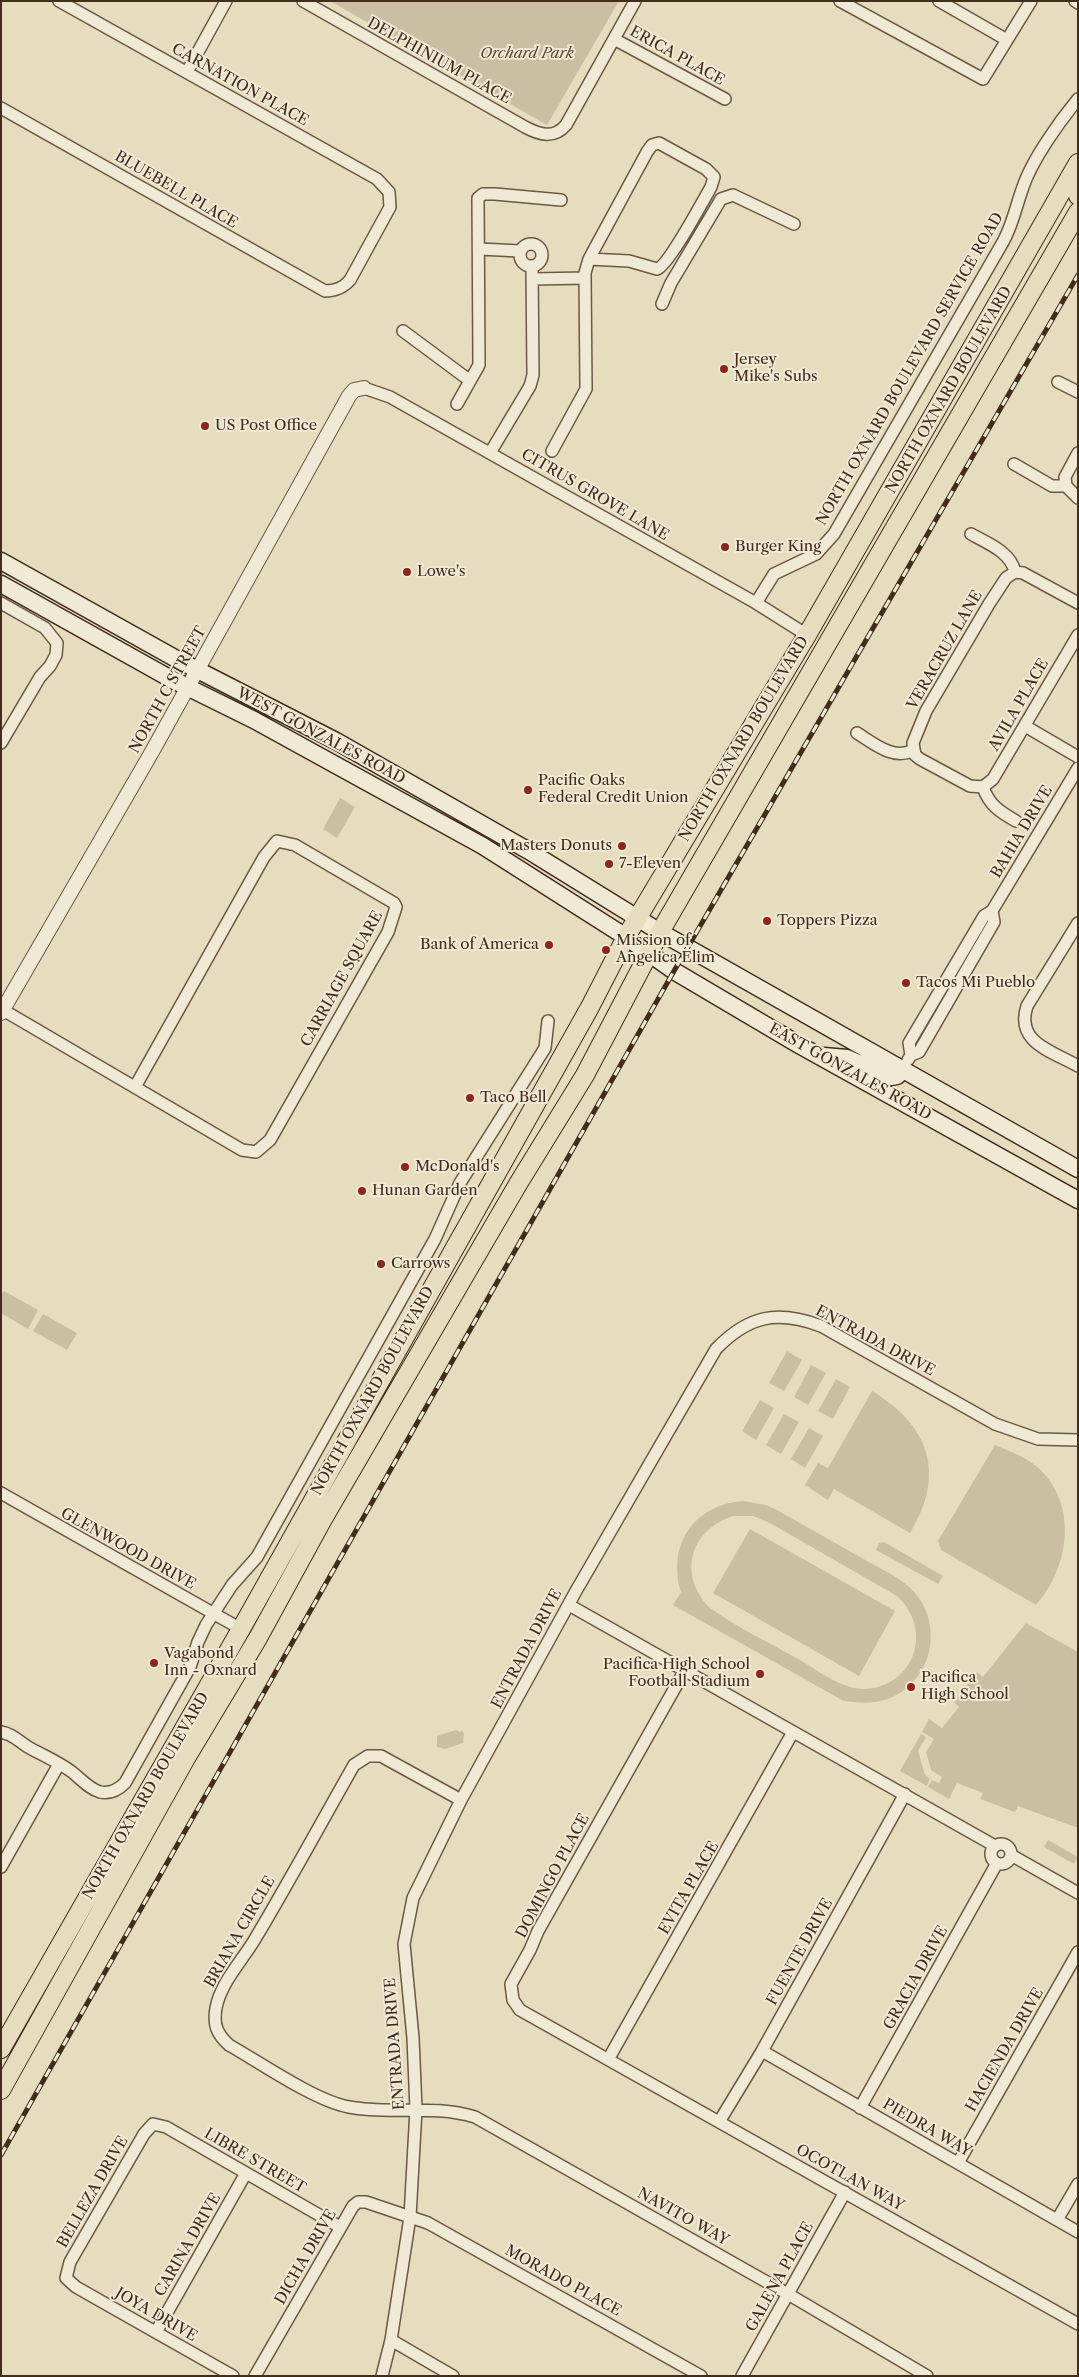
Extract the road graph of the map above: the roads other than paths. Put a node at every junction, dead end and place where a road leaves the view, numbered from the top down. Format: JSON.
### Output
{"nodes":[{"id":1,"x":59,"y":1,"type":"edge"},
{"id":2,"x":226,"y":1,"type":"edge"},
{"id":3,"x":303,"y":1,"type":"edge"},
{"id":4,"x":635,"y":1,"type":"edge"},
{"id":5,"x":840,"y":1,"type":"edge"},
{"id":6,"x":939,"y":1,"type":"edge"},
{"id":7,"x":1031,"y":1,"type":"edge"},
{"id":8,"x":614,"y":39,"type":"junction"},
{"id":9,"x":1007,"y":40,"type":"junction"},
{"id":10,"x":186,"y":72,"type":"junction"},
{"id":11,"x":725,"y":99,"type":"dead end"},
{"id":12,"x":1078,"y":100,"type":"edge"},
{"id":13,"x":1,"y":108,"type":"edge"},
{"id":14,"x":1076,"y":170,"type":"edge"},
{"id":15,"x":1078,"y":190,"type":"edge"},
{"id":16,"x":1078,"y":196,"type":"edge"},
{"id":17,"x":561,"y":200,"type":"dead end"},
{"id":18,"x":1078,"y":212,"type":"edge"},
{"id":19,"x":794,"y":224,"type":"dead end"},
{"id":20,"x":480,"y":249,"type":"junction"},
{"id":21,"x":520,"y":251,"type":"junction"},
{"id":22,"x":589,"y":259,"type":"junction"},
{"id":23,"x":533,"y":273,"type":"junction"},
{"id":24,"x":584,"y":278,"type":"junction"},
{"id":25,"x":338,"y":290,"type":"joint"},
{"id":26,"x":662,"y":304,"type":"dead end"},
{"id":27,"x":403,"y":331,"type":"dead end"},
{"id":28,"x":469,"y":380,"type":"junction"},
{"id":29,"x":1058,"y":382,"type":"dead end"},
{"id":30,"x":364,"y":388,"type":"joint"},
{"id":31,"x":1078,"y":392,"type":"edge"},
{"id":32,"x":457,"y":404,"type":"dead end"},
{"id":33,"x":552,"y":451,"type":"dead end"},
{"id":34,"x":490,"y":453,"type":"junction"},
{"id":35,"x":1078,"y":453,"type":"edge"},
{"id":36,"x":1014,"y":464,"type":"dead end"},
{"id":37,"x":1066,"y":486,"type":"junction"},
{"id":38,"x":1078,"y":498,"type":"edge"},
{"id":39,"x":971,"y":534,"type":"dead end"},
{"id":40,"x":1,"y":561,"type":"edge"},
{"id":41,"x":1015,"y":572,"type":"junction"},
{"id":42,"x":1,"y":584,"type":"edge"},
{"id":43,"x":852,"y":602,"type":"junction"},
{"id":44,"x":1,"y":603,"type":"edge"},
{"id":45,"x":756,"y":603,"type":"junction"},
{"id":46,"x":1078,"y":603,"type":"edge"},
{"id":47,"x":807,"y":635,"type":"junction"},
{"id":48,"x":1078,"y":635,"type":"edge"},
{"id":49,"x":198,"y":670,"type":"junction"},
{"id":50,"x":806,"y":682,"type":"junction"},
{"id":51,"x":188,"y":686,"type":"junction"},
{"id":52,"x":1025,"y":726,"type":"junction"},
{"id":53,"x":857,"y":733,"type":"dead end"},
{"id":54,"x":1,"y":743,"type":"edge"},
{"id":55,"x":913,"y":750,"type":"junction"},
{"id":56,"x":1078,"y":757,"type":"edge"},
{"id":57,"x":1078,"y":768,"type":"edge"},
{"id":58,"x":390,"y":772,"type":"junction"},
{"id":59,"x":983,"y":787,"type":"junction"},
{"id":60,"x":381,"y":790,"type":"junction"},
{"id":61,"x":1016,"y":821,"type":"dead end"},
{"id":62,"x":992,"y":911,"type":"junction"},
{"id":63,"x":637,"y":918,"type":"junction"},
{"id":64,"x":1078,"y":923,"type":"edge"},
{"id":65,"x":660,"y":932,"type":"junction"},
{"id":66,"x":626,"y":937,"type":"junction"},
{"id":67,"x":649,"y":954,"type":"junction"},
{"id":68,"x":962,"y":954,"type":"junction"},
{"id":69,"x":2,"y":1011,"type":"edge"},
{"id":70,"x":939,"y":1016,"type":"junction"},
{"id":71,"x":548,"y":1021,"type":"dead end"},
{"id":72,"x":819,"y":1056,"type":"junction"},
{"id":73,"x":907,"y":1062,"type":"junction"},
{"id":74,"x":1078,"y":1066,"type":"edge"},
{"id":75,"x":135,"y":1087,"type":"junction"},
{"id":76,"x":1078,"y":1169,"type":"edge"},
{"id":77,"x":489,"y":1185,"type":"junction"},
{"id":78,"x":1078,"y":1200,"type":"edge"},
{"id":79,"x":501,"y":1213,"type":"junction"},
{"id":80,"x":1078,"y":1440,"type":"edge"},
{"id":81,"x":1,"y":1493,"type":"edge"},
{"id":82,"x":288,"y":1583,"type":"junction"},
{"id":83,"x":568,"y":1605,"type":"junction"},
{"id":84,"x":214,"y":1614,"type":"junction"},
{"id":85,"x":241,"y":1629,"type":"junction"},
{"id":86,"x":241,"y":1667,"type":"junction"},
{"id":87,"x":685,"y":1670,"type":"junction"},
{"id":88,"x":1,"y":1732,"type":"edge"},
{"id":89,"x":793,"y":1732,"type":"junction"},
{"id":90,"x":59,"y":1764,"type":"junction"},
{"id":91,"x":905,"y":1794,"type":"junction"},
{"id":92,"x":461,"y":1800,"type":"junction"},
{"id":93,"x":995,"y":1846,"type":"junction"},
{"id":94,"x":1011,"y":1855,"type":"junction"},
{"id":95,"x":997,"y":1863,"type":"junction"},
{"id":96,"x":1,"y":1867,"type":"edge"},
{"id":97,"x":1078,"y":1893,"type":"edge"},
{"id":98,"x":103,"y":1905,"type":"junction"},
{"id":99,"x":1078,"y":1952,"type":"edge"},
{"id":100,"x":1,"y":2049,"type":"edge"},
{"id":101,"x":762,"y":2051,"type":"junction"},
{"id":102,"x":609,"y":2058,"type":"junction"},
{"id":103,"x":1,"y":2072,"type":"edge"},
{"id":104,"x":1,"y":2090,"type":"edge"},
{"id":105,"x":860,"y":2108,"type":"junction"},
{"id":106,"x":416,"y":2109,"type":"junction"},
{"id":107,"x":719,"y":2122,"type":"junction"},
{"id":108,"x":153,"y":2124,"type":"joint"},
{"id":109,"x":958,"y":2163,"type":"junction"},
{"id":110,"x":246,"y":2173,"type":"junction"},
{"id":111,"x":1078,"y":2184,"type":"edge"},
{"id":112,"x":845,"y":2192,"type":"junction"},
{"id":113,"x":410,"y":2217,"type":"junction"},
{"id":114,"x":1058,"y":2220,"type":"junction"},
{"id":115,"x":340,"y":2227,"type":"junction"},
{"id":116,"x":1078,"y":2232,"type":"edge"},
{"id":117,"x":66,"y":2278,"type":"joint"},
{"id":118,"x":788,"y":2294,"type":"junction"},
{"id":119,"x":1078,"y":2324,"type":"edge"},
{"id":120,"x":156,"y":2332,"type":"junction"},
{"id":121,"x":391,"y":2340,"type":"junction"},
{"id":122,"x":233,"y":2376,"type":"edge"},
{"id":123,"x":255,"y":2376,"type":"edge"},
{"id":124,"x":382,"y":2376,"type":"edge"},
{"id":125,"x":453,"y":2376,"type":"edge"},
{"id":126,"x":701,"y":2376,"type":"edge"},
{"id":127,"x":742,"y":2376,"type":"edge"},
{"id":128,"x":927,"y":2376,"type":"edge"}],
"edges":[{"from":1,"to":10,"type":"street","name":"CARNATION PLACE"},
{"from":2,"to":10,"type":"street"},
{"from":3,"to":8,"type":"street","name":"DELPHINIUM PLACE"},
{"from":4,"to":8,"type":"street"},
{"from":5,"to":9,"type":"street"},
{"from":6,"to":9,"type":"street"},
{"from":7,"to":9,"type":"street"},
{"from":8,"to":11,"type":"street","name":"ERICA PLACE"},
{"from":10,"to":25,"type":"street","name":"CARNATION PLACE"},
{"from":12,"to":45,"type":"street","name":"NORTH OXNARD BOULEVARD SERVICE ROAD"},
{"from":13,"to":25,"type":"street","name":"BLUEBELL PLACE"},
{"from":14,"to":47,"type":"main road","name":"NORTH OXNARD BOULEVARD"},
{"from":15,"to":16,"type":"main road"},
{"from":17,"to":20,"type":"street"},
{"from":18,"to":43,"type":"main road","name":"NORTH OXNARD BOULEVARD"},
{"from":19,"to":26,"type":"street"},
{"from":20,"to":21,"type":"street"},
{"from":20,"to":28,"type":"street"},
{"from":21,"to":23,"type":"street"},
{"from":21,"to":23,"type":"street"},
{"from":22,"to":22,"type":"street"},
{"from":22,"to":24,"type":"street"},
{"from":23,"to":24,"type":"street"},
{"from":23,"to":34,"type":"street"},
{"from":24,"to":33,"type":"street"},
{"from":27,"to":28,"type":"street"},
{"from":28,"to":32,"type":"street"},
{"from":29,"to":31,"type":"street"},
{"from":30,"to":34,"type":"street","name":"CITRUS GROVE LANE"},
{"from":30,"to":49,"type":"street","name":"NORTH C STREET"},
{"from":34,"to":45,"type":"street","name":"CITRUS GROVE LANE"},
{"from":35,"to":37,"type":"street"},
{"from":36,"to":37,"type":"street"},
{"from":37,"to":38,"type":"street"},
{"from":39,"to":41,"type":"street"},
{"from":40,"to":49,"type":"main road","name":"WEST GONZALES ROAD"},
{"from":41,"to":46,"type":"street"},
{"from":41,"to":55,"type":"street","name":"VERACRUZ LANE"},
{"from":42,"to":51,"type":"main road","name":"WEST GONZALES ROAD"},
{"from":43,"to":47,"type":"main road"},
{"from":43,"to":50,"type":"main road","name":"NORTH OXNARD BOULEVARD"},
{"from":44,"to":54,"type":"street"},
{"from":45,"to":47,"type":"street","name":"CITRUS GROVE LANE"},
{"from":47,"to":50,"type":"main road"},
{"from":47,"to":63,"type":"main road","name":"NORTH OXNARD BOULEVARD"},
{"from":48,"to":52,"type":"street","name":"AVILA PLACE"},
{"from":49,"to":51,"type":"street","name":"NORTH C STREET"},
{"from":49,"to":58,"type":"main road","name":"WEST GONZALES ROAD"},
{"from":50,"to":65,"type":"main road","name":"NORTH OXNARD BOULEVARD"},
{"from":51,"to":60,"type":"main road","name":"WEST GONZALES ROAD"},
{"from":51,"to":69,"type":"street","name":"NORTH C STREET"},
{"from":52,"to":56,"type":"street"},
{"from":52,"to":59,"type":"street","name":"AVILA PLACE"},
{"from":53,"to":55,"type":"street"},
{"from":55,"to":59,"type":"street"},
{"from":57,"to":62,"type":"street","name":"BAHIA DRIVE"},
{"from":58,"to":60,"type":"main road"},
{"from":58,"to":63,"type":"main road","name":"WEST GONZALES ROAD"},
{"from":59,"to":61,"type":"street"},
{"from":60,"to":66,"type":"main road","name":"WEST GONZALES ROAD"},
{"from":62,"to":68,"type":"street","name":"BAHIA DRIVE"},
{"from":62,"to":70,"type":"street","name":"BAHIA DRIVE"},
{"from":63,"to":65,"type":"main road","name":"EAST GONZALES ROAD"},
{"from":63,"to":66,"type":"main road","name":"NORTH OXNARD BOULEVARD"},
{"from":64,"to":74,"type":"street"},
{"from":65,"to":67,"type":"main road","name":"NORTH OXNARD BOULEVARD"},
{"from":65,"to":73,"type":"main road","name":"EAST GONZALES ROAD"},
{"from":66,"to":67,"type":"main road","name":"EAST GONZALES ROAD"},
{"from":66,"to":77,"type":"main road","name":"NORTH OXNARD BOULEVARD"},
{"from":67,"to":72,"type":"main road","name":"EAST GONZALES ROAD"},
{"from":67,"to":79,"type":"main road","name":"NORTH OXNARD BOULEVARD"},
{"from":68,"to":70,"type":"street"},
{"from":68,"to":73,"type":"street","name":"BAHIA DRIVE"},
{"from":69,"to":75,"type":"street","name":"CARRIAGE SQUARE"},
{"from":70,"to":73,"type":"street","name":"BAHIA DRIVE"},
{"from":71,"to":84,"type":"street"},
{"from":72,"to":73,"type":"main road"},
{"from":72,"to":78,"type":"main road","name":"EAST GONZALES ROAD"},
{"from":73,"to":76,"type":"main road","name":"EAST GONZALES ROAD"},
{"from":75,"to":75,"type":"street","name":"CARRIAGE SQUARE"},
{"from":77,"to":79,"type":"main road"},
{"from":77,"to":85,"type":"main road","name":"NORTH OXNARD BOULEVARD"},
{"from":79,"to":82,"type":"main road","name":"NORTH OXNARD BOULEVARD"},
{"from":80,"to":83,"type":"street","name":"ENTRADA DRIVE"},
{"from":81,"to":84,"type":"street","name":"GLENWOOD DRIVE"},
{"from":82,"to":85,"type":"main road"},
{"from":82,"to":86,"type":"main road","name":"NORTH OXNARD BOULEVARD"},
{"from":83,"to":87,"type":"street"},
{"from":83,"to":92,"type":"street","name":"ENTRADA DRIVE"},
{"from":84,"to":85,"type":"street","name":"GLENWOOD DRIVE"},
{"from":84,"to":90,"type":"street"},
{"from":85,"to":86,"type":"main road"},
{"from":85,"to":100,"type":"main road","name":"NORTH OXNARD BOULEVARD"},
{"from":86,"to":98,"type":"main road","name":"NORTH OXNARD BOULEVARD"},
{"from":87,"to":89,"type":"street"},
{"from":87,"to":102,"type":"street","name":"DOMINGO PLACE"},
{"from":88,"to":90,"type":"street"},
{"from":89,"to":91,"type":"street"},
{"from":89,"to":102,"type":"street","name":"EVITA PLACE"},
{"from":90,"to":96,"type":"street"},
{"from":91,"to":93,"type":"street"},
{"from":91,"to":101,"type":"street","name":"FUENTE DRIVE"},
{"from":92,"to":106,"type":"street","name":"ENTRADA DRIVE"},
{"from":92,"to":106,"type":"street","name":"BRIANA CIRCLE"},
{"from":93,"to":94,"type":"street"},
{"from":93,"to":95,"type":"street"},
{"from":94,"to":95,"type":"street"},
{"from":94,"to":97,"type":"street"},
{"from":95,"to":105,"type":"street","name":"GRACIA DRIVE"},
{"from":98,"to":103,"type":"main road"},
{"from":98,"to":104,"type":"main road","name":"NORTH OXNARD BOULEVARD"},
{"from":99,"to":109,"type":"street","name":"HACIENDA DRIVE"},
{"from":101,"to":105,"type":"street","name":"PIEDRA WAY"},
{"from":101,"to":107,"type":"street","name":"FUENTE DRIVE"},
{"from":102,"to":107,"type":"street","name":"OCOTLAN WAY"},
{"from":105,"to":109,"type":"street","name":"PIEDRA WAY"},
{"from":106,"to":113,"type":"street","name":"ENTRADA DRIVE"},
{"from":106,"to":118,"type":"street","name":"NAVITO WAY"},
{"from":107,"to":112,"type":"street","name":"OCOTLAN WAY"},
{"from":108,"to":110,"type":"street","name":"LIBRE STREET"},
{"from":108,"to":117,"type":"street","name":"BELLEZA DRIVE"},
{"from":109,"to":114,"type":"street","name":"PIEDRA WAY"},
{"from":110,"to":115,"type":"street","name":"LIBRE STREET"},
{"from":110,"to":120,"type":"street","name":"CARINA DRIVE"},
{"from":111,"to":114,"type":"street"},
{"from":112,"to":118,"type":"street","name":"GALENA PLACE"},
{"from":112,"to":119,"type":"street","name":"OCOTLAN WAY"},
{"from":113,"to":115,"type":"street","name":"DICHA DRIVE"},
{"from":113,"to":121,"type":"street","name":"ENTRADA DRIVE"},
{"from":113,"to":126,"type":"street","name":"MORADO PLACE"},
{"from":114,"to":116,"type":"street","name":"PIEDRA WAY"},
{"from":115,"to":123,"type":"street","name":"DICHA DRIVE"},
{"from":117,"to":120,"type":"street","name":"JOYA DRIVE"},
{"from":118,"to":127,"type":"street","name":"GALENA PLACE"},
{"from":118,"to":128,"type":"street","name":"NAVITO WAY"},
{"from":120,"to":122,"type":"street","name":"JOYA DRIVE"},
{"from":121,"to":124,"type":"street","name":"ENTRADA DRIVE"},
{"from":121,"to":125,"type":"street"}]}
